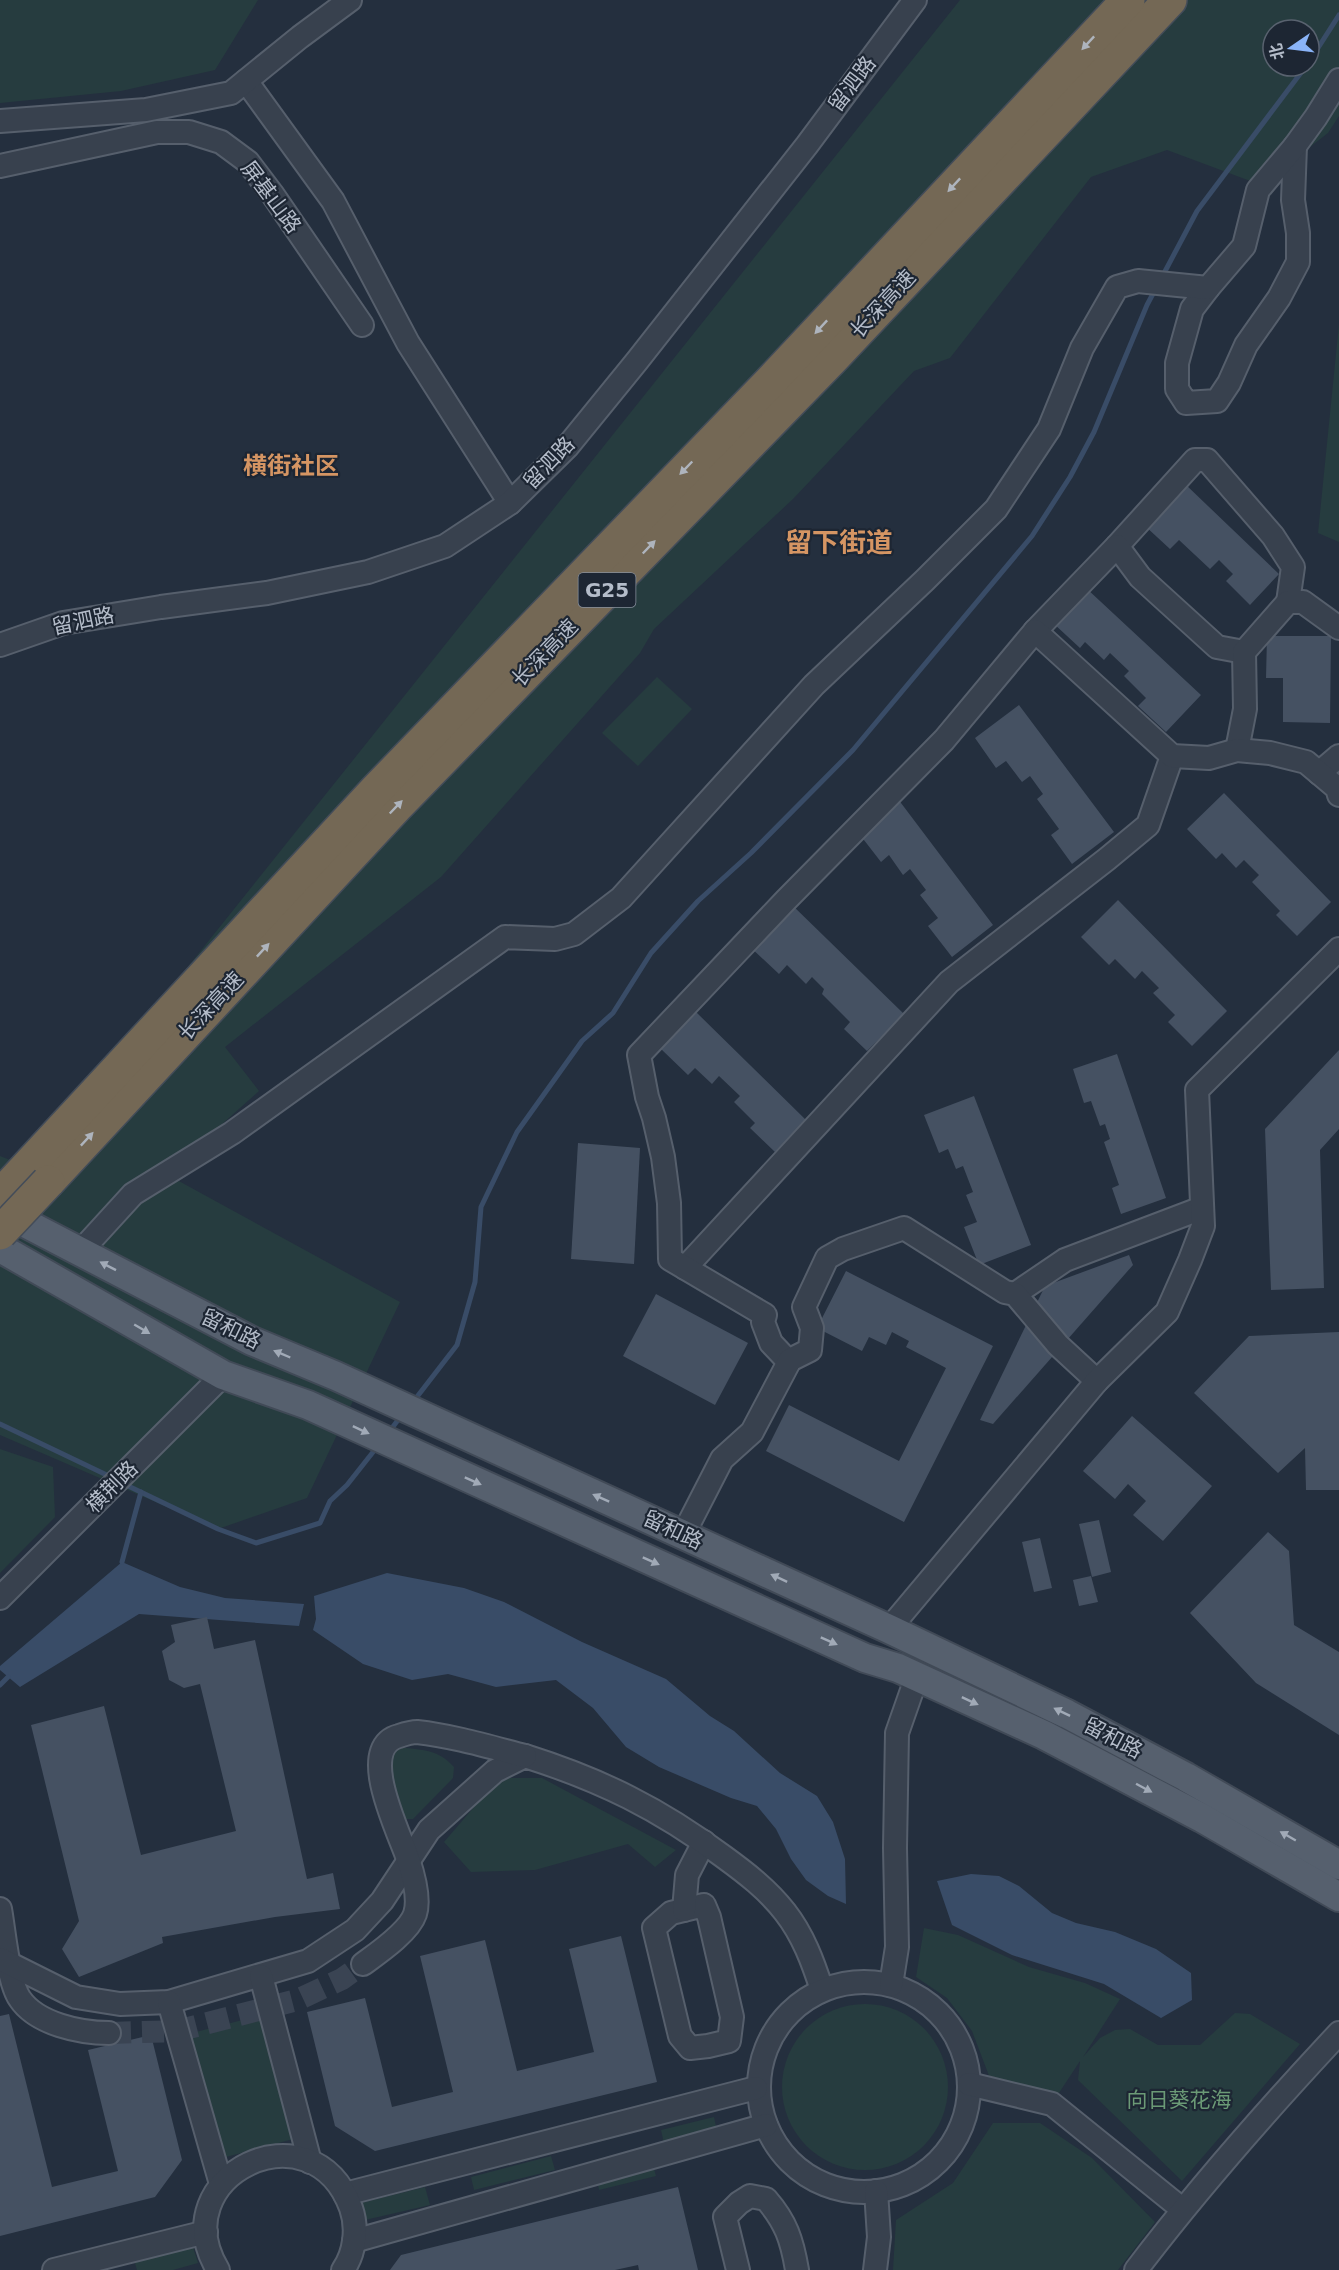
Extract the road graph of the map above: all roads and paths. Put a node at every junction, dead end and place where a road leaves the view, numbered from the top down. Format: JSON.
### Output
{"nodes":[{"id":1,"x":350,"y":0,"type":"edge"},
{"id":2,"x":915,"y":0,"type":"edge"},
{"id":3,"x":1128,"y":0,"type":"edge"},
{"id":4,"x":1170,"y":0,"type":"edge"},
{"id":5,"x":1339,"y":80,"type":"edge"},
{"id":6,"x":246,"y":81,"type":"junction"},
{"id":7,"x":0,"y":121,"type":"edge"},
{"id":8,"x":1296,"y":146,"type":"junction"},
{"id":9,"x":0,"y":166,"type":"edge"},
{"id":10,"x":1199,"y":287,"type":"junction"},
{"id":11,"x":362,"y":326,"type":"dead end"},
{"id":12,"x":510,"y":503,"type":"junction"},
{"id":13,"x":1117,"y":546,"type":"junction"},
{"id":14,"x":1288,"y":602,"type":"junction"},
{"id":15,"x":1339,"y":628,"type":"edge"},
{"id":16,"x":1035,"y":631,"type":"junction"},
{"id":17,"x":0,"y":645,"type":"edge"},
{"id":18,"x":1244,"y":652,"type":"junction"},
{"id":19,"x":1237,"y":750,"type":"junction"},
{"id":20,"x":1172,"y":756,"type":"junction"},
{"id":21,"x":1339,"y":756,"type":"edge"},
{"id":22,"x":1319,"y":773,"type":"junction"},
{"id":23,"x":1339,"y":795,"type":"edge"},
{"id":24,"x":1339,"y":949,"type":"edge"},
{"id":25,"x":38,"y":1174,"type":"junction"},
{"id":26,"x":0,"y":1196,"type":"edge"},
{"id":27,"x":1202,"y":1208,"type":"junction"},
{"id":28,"x":0,"y":1210,"type":"edge"},
{"id":29,"x":0,"y":1233,"type":"edge"},
{"id":30,"x":0,"y":1248,"type":"edge"},
{"id":31,"x":80,"y":1252,"type":"junction"},
{"id":32,"x":685,"y":1268,"type":"junction"},
{"id":33,"x":1015,"y":1294,"type":"junction"},
{"id":34,"x":789,"y":1362,"type":"junction"},
{"id":35,"x":223,"y":1375,"type":"junction"},
{"id":36,"x":1097,"y":1381,"type":"junction"},
{"id":37,"x":683,"y":1535,"type":"junction"},
{"id":38,"x":0,"y":1598,"type":"edge"},
{"id":39,"x":889,"y":1629,"type":"junction"},
{"id":40,"x":916,"y":1676,"type":"junction"},
{"id":41,"x":525,"y":1756,"type":"junction"},
{"id":42,"x":704,"y":1842,"type":"junction"},
{"id":43,"x":409,"y":1860,"type":"junction"},
{"id":44,"x":1339,"y":1865,"type":"edge"},
{"id":45,"x":1339,"y":1897,"type":"edge"},
{"id":46,"x":0,"y":1909,"type":"edge"},
{"id":47,"x":684,"y":1910,"type":"junction"},
{"id":48,"x":5,"y":1961,"type":"edge"},
{"id":49,"x":363,"y":1965,"type":"tunnel mouth"},
{"id":50,"x":261,"y":1976,"type":"junction"},
{"id":51,"x":891,"y":1985,"type":"junction"},
{"id":52,"x":822,"y":1990,"type":"junction"},
{"id":53,"x":169,"y":2002,"type":"junction"},
{"id":54,"x":109,"y":2032,"type":"tunnel mouth"},
{"id":55,"x":1339,"y":2033,"type":"edge"},
{"id":56,"x":969,"y":2084,"type":"junction"},
{"id":57,"x":756,"y":2088,"type":"junction"},
{"id":58,"x":766,"y":2125,"type":"junction"},
{"id":59,"x":310,"y":2162,"type":"junction"},
{"id":60,"x":221,"y":2184,"type":"junction"},
{"id":61,"x":876,"y":2192,"type":"junction"},
{"id":62,"x":345,"y":2194,"type":"junction"},
{"id":63,"x":1182,"y":2209,"type":"junction"},
{"id":64,"x":206,"y":2232,"type":"junction"},
{"id":65,"x":354,"y":2241,"type":"junction"},
{"id":66,"x":346,"y":2268,"type":"edge"},
{"id":67,"x":54,"y":2270,"type":"edge"},
{"id":68,"x":218,"y":2270,"type":"edge"},
{"id":69,"x":738,"y":2270,"type":"edge"},
{"id":70,"x":797,"y":2270,"type":"edge"},
{"id":71,"x":874,"y":2270,"type":"edge"},
{"id":72,"x":1136,"y":2270,"type":"edge"}],
"edges":[{"from":1,"to":6,"type":"street"},
{"from":2,"to":12,"type":"street","name":"留泗路"},
{"from":3,"to":25,"type":"highway","name":"长深高速","number":"G25","one_way":true},
{"from":25,"to":4,"type":"highway","name":"长深高速","number":"G25","one_way":true},
{"from":5,"to":8,"type":"street"},
{"from":6,"to":7,"type":"street"},
{"from":6,"to":12,"type":"street"},
{"from":8,"to":10,"type":"street"},
{"from":8,"to":10,"type":"street"},
{"from":9,"to":11,"type":"street","name":"屏基山路"},
{"from":10,"to":31,"type":"street"},
{"from":12,"to":17,"type":"street","name":"留泗路"},
{"from":13,"to":14,"type":"street"},
{"from":13,"to":16,"type":"street"},
{"from":13,"to":18,"type":"street"},
{"from":14,"to":15,"type":"street"},
{"from":14,"to":18,"type":"street"},
{"from":16,"to":20,"type":"street"},
{"from":16,"to":32,"type":"street"},
{"from":18,"to":19,"type":"street"},
{"from":19,"to":20,"type":"street"},
{"from":19,"to":22,"type":"street"},
{"from":20,"to":32,"type":"street"},
{"from":21,"to":22,"type":"street"},
{"from":22,"to":23,"type":"street"},
{"from":24,"to":27,"type":"street"},
{"from":25,"to":26,"type":"highway","name":"长深高速","number":"G25"},
{"from":25,"to":29,"type":"highway","name":"长深高速","number":"G25","bridge":true},
{"from":27,"to":33,"type":"street"},
{"from":27,"to":36,"type":"street"},
{"from":28,"to":31,"type":"main road","name":"留和路"},
{"from":30,"to":35,"type":"main road","name":"留和路","one_way":true},
{"from":37,"to":31,"type":"main road","name":"留和路","one_way":true},
{"from":32,"to":34,"type":"street"},
{"from":33,"to":34,"type":"street"},
{"from":33,"to":36,"type":"street"},
{"from":34,"to":37,"type":"street"},
{"from":35,"to":38,"type":"street","name":"横荆路"},
{"from":35,"to":40,"type":"main road","name":"留和路","one_way":true},
{"from":36,"to":39,"type":"street"},
{"from":39,"to":37,"type":"main road","name":"留和路","one_way":true},
{"from":44,"to":39,"type":"main road","name":"留和路","one_way":true},
{"from":40,"to":45,"type":"main road","name":"留和路","one_way":true},
{"from":40,"to":51,"type":"street"},
{"from":41,"to":42,"type":"street"},
{"from":41,"to":43,"type":"street"},
{"from":41,"to":43,"type":"street"},
{"from":42,"to":47,"type":"street"},
{"from":42,"to":52,"type":"street"},
{"from":43,"to":49,"type":"street"},
{"from":43,"to":50,"type":"street"},
{"from":46,"to":48,"type":"street"},
{"from":47,"to":47,"type":"street"},
{"from":48,"to":53,"type":"street"},
{"from":48,"to":54,"type":"street"},
{"from":50,"to":53,"type":"street"},
{"from":50,"to":59,"type":"street"},
{"from":51,"to":52,"type":"street"},
{"from":51,"to":56,"type":"street"},
{"from":52,"to":57,"type":"street"},
{"from":53,"to":60,"type":"street"},
{"from":55,"to":63,"type":"street"},
{"from":56,"to":61,"type":"street"},
{"from":56,"to":63,"type":"street"},
{"from":57,"to":58,"type":"street"},
{"from":57,"to":62,"type":"street"},
{"from":58,"to":61,"type":"street"},
{"from":58,"to":65,"type":"street"},
{"from":59,"to":60,"type":"street"},
{"from":59,"to":62,"type":"street"},
{"from":60,"to":64,"type":"street"},
{"from":61,"to":71,"type":"street"},
{"from":62,"to":65,"type":"street"},
{"from":63,"to":72,"type":"street"},
{"from":64,"to":67,"type":"street"},
{"from":64,"to":68,"type":"street"},
{"from":65,"to":66,"type":"street"},
{"from":69,"to":70,"type":"street"}]}
